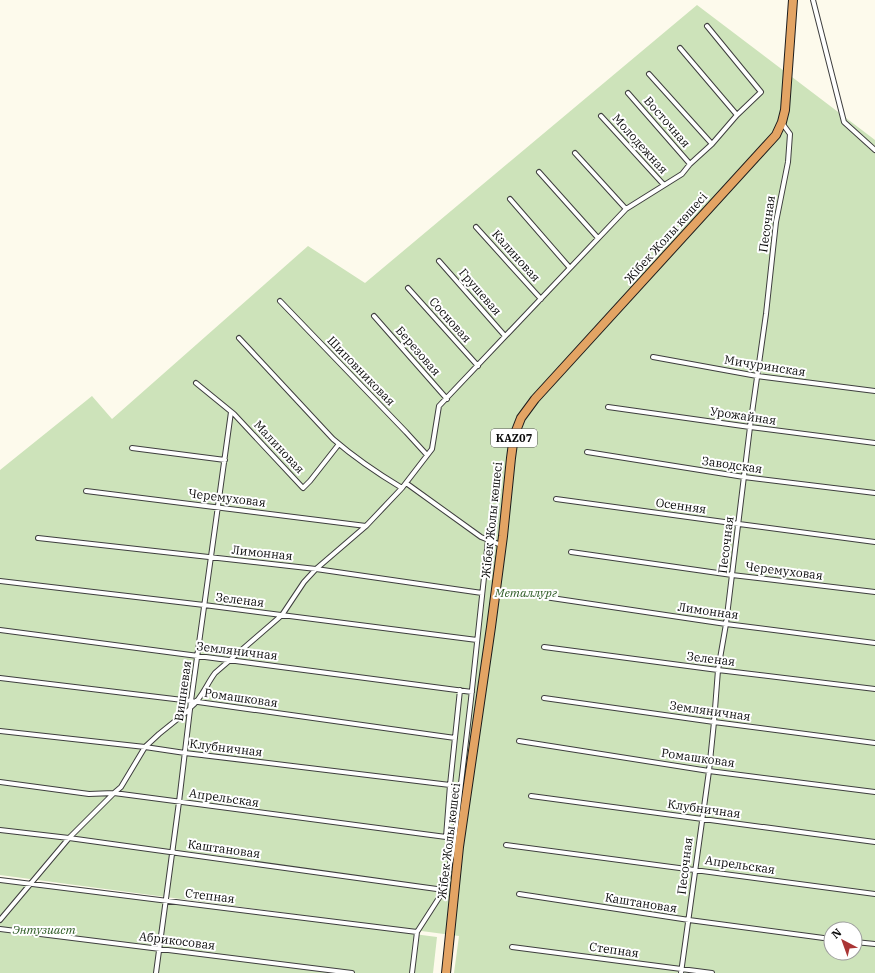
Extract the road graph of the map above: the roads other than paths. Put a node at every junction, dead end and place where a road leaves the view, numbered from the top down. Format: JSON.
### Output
{"nodes":[{"id":1,"x":793,"y":0,"type":"edge"},
{"id":2,"x":813,"y":0,"type":"edge"},
{"id":3,"x":707,"y":26,"type":"dead end"},
{"id":4,"x":680,"y":48,"type":"dead end"},
{"id":5,"x":648,"y":74,"type":"dead end"},
{"id":6,"x":628,"y":93,"type":"dead end"},
{"id":7,"x":737,"y":115,"type":"junction"},
{"id":8,"x":601,"y":116,"type":"dead end"},
{"id":9,"x":782,"y":122,"type":"junction"},
{"id":10,"x":712,"y":144,"type":"junction"},
{"id":11,"x":875,"y":150,"type":"edge"},
{"id":12,"x":575,"y":153,"type":"dead end"},
{"id":13,"x":690,"y":164,"type":"junction"},
{"id":14,"x":539,"y":172,"type":"dead end"},
{"id":15,"x":664,"y":185,"type":"junction"},
{"id":16,"x":510,"y":199,"type":"dead end"},
{"id":17,"x":626,"y":209,"type":"junction"},
{"id":18,"x":476,"y":227,"type":"dead end"},
{"id":19,"x":598,"y":238,"type":"junction"},
{"id":20,"x":439,"y":261,"type":"dead end"},
{"id":21,"x":570,"y":268,"type":"junction"},
{"id":22,"x":408,"y":288,"type":"dead end"},
{"id":23,"x":541,"y":299,"type":"junction"},
{"id":24,"x":280,"y":301,"type":"dead end"},
{"id":25,"x":374,"y":316,"type":"dead end"},
{"id":26,"x":505,"y":336,"type":"junction"},
{"id":27,"x":239,"y":338,"type":"dead end"},
{"id":28,"x":653,"y":357,"type":"dead end"},
{"id":29,"x":478,"y":366,"type":"junction"},
{"id":30,"x":757,"y":376,"type":"junction"},
{"id":31,"x":196,"y":383,"type":"dead end"},
{"id":32,"x":875,"y":391,"type":"edge"},
{"id":33,"x":447,"y":399,"type":"junction"},
{"id":34,"x":608,"y":407,"type":"dead end"},
{"id":35,"x":231,"y":412,"type":"junction"},
{"id":36,"x":750,"y":427,"type":"junction"},
{"id":37,"x":875,"y":443,"type":"edge"},
{"id":38,"x":339,"y":444,"type":"junction"},
{"id":39,"x":132,"y":448,"type":"dead end"},
{"id":40,"x":587,"y":452,"type":"dead end"},
{"id":41,"x":427,"y":455,"type":"junction"},
{"id":42,"x":225,"y":460,"type":"junction"},
{"id":43,"x":744,"y":477,"type":"junction"},
{"id":44,"x":406,"y":483,"type":"junction"},
{"id":45,"x":402,"y":488,"type":"junction"},
{"id":46,"x":86,"y":491,"type":"dead end"},
{"id":47,"x":875,"y":493,"type":"edge"},
{"id":48,"x":556,"y":499,"type":"dead end"},
{"id":49,"x":218,"y":507,"type":"junction"},
{"id":50,"x":738,"y":524,"type":"junction"},
{"id":51,"x":366,"y":526,"type":"junction"},
{"id":52,"x":38,"y":538,"type":"dead end"},
{"id":53,"x":488,"y":540,"type":"junction"},
{"id":54,"x":875,"y":542,"type":"edge"},
{"id":55,"x":501,"y":545,"type":"junction"},
{"id":56,"x":571,"y":552,"type":"dead end"},
{"id":57,"x":211,"y":557,"type":"junction"},
{"id":58,"x":316,"y":569,"type":"junction"},
{"id":59,"x":732,"y":574,"type":"junction"},
{"id":60,"x":0,"y":581,"type":"edge"},
{"id":61,"x":875,"y":592,"type":"edge"},
{"id":62,"x":482,"y":593,"type":"junction"},
{"id":63,"x":538,"y":596,"type":"dead end"},
{"id":64,"x":204,"y":605,"type":"junction"},
{"id":65,"x":282,"y":615,"type":"junction"},
{"id":66,"x":726,"y":624,"type":"junction"},
{"id":67,"x":0,"y":630,"type":"edge"},
{"id":68,"x":478,"y":640,"type":"junction"},
{"id":69,"x":875,"y":643,"type":"edge"},
{"id":70,"x":544,"y":647,"type":"dead end"},
{"id":71,"x":197,"y":656,"type":"junction"},
{"id":72,"x":229,"y":660,"type":"junction"},
{"id":73,"x":718,"y":670,"type":"junction"},
{"id":74,"x":0,"y":678,"type":"edge"},
{"id":75,"x":875,"y":689,"type":"edge"},
{"id":76,"x":460,"y":690,"type":"junction"},
{"id":77,"x":472,"y":692,"type":"junction"},
{"id":78,"x":544,"y":698,"type":"dead end"},
{"id":79,"x":191,"y":702,"type":"junction"},
{"id":80,"x":197,"y":702,"type":"junction"},
{"id":81,"x":190,"y":708,"type":"junction"},
{"id":82,"x":714,"y":722,"type":"junction"},
{"id":83,"x":0,"y":731,"type":"edge"},
{"id":84,"x":455,"y":738,"type":"junction"},
{"id":85,"x":519,"y":741,"type":"dead end"},
{"id":86,"x":875,"y":743,"type":"edge"},
{"id":87,"x":145,"y":747,"type":"junction"},
{"id":88,"x":185,"y":753,"type":"junction"},
{"id":89,"x":708,"y":771,"type":"junction"},
{"id":90,"x":0,"y":782,"type":"edge"},
{"id":91,"x":450,"y":785,"type":"junction"},
{"id":92,"x":875,"y":792,"type":"edge"},
{"id":93,"x":114,"y":793,"type":"junction"},
{"id":94,"x":530,"y":796,"type":"dead end"},
{"id":95,"x":179,"y":802,"type":"junction"},
{"id":96,"x":701,"y":819,"type":"junction"},
{"id":97,"x":0,"y":830,"type":"edge"},
{"id":98,"x":69,"y":838,"type":"junction"},
{"id":99,"x":875,"y":842,"type":"edge"},
{"id":100,"x":506,"y":845,"type":"dead end"},
{"id":101,"x":172,"y":852,"type":"junction"},
{"id":102,"x":695,"y":869,"type":"junction"},
{"id":103,"x":0,"y":880,"type":"edge"},
{"id":104,"x":31,"y":883,"type":"junction"},
{"id":105,"x":444,"y":890,"type":"junction"},
{"id":106,"x":519,"y":894,"type":"dead end"},
{"id":107,"x":875,"y":894,"type":"edge"},
{"id":108,"x":166,"y":901,"type":"junction"},
{"id":109,"x":0,"y":920,"type":"edge"},
{"id":110,"x":689,"y":920,"type":"junction"},
{"id":111,"x":0,"y":929,"type":"edge"},
{"id":112,"x":417,"y":932,"type":"junction"},
{"id":113,"x":823,"y":937,"type":"edge"},
{"id":114,"x":863,"y":943,"type":"edge"},
{"id":115,"x":875,"y":944,"type":"edge"},
{"id":116,"x":512,"y":947,"type":"dead end"},
{"id":117,"x":159,"y":949,"type":"junction"},
{"id":118,"x":682,"y":971,"type":"edge"},
{"id":119,"x":156,"y":973,"type":"edge"},
{"id":120,"x":352,"y":973,"type":"edge"},
{"id":121,"x":412,"y":973,"type":"edge"},
{"id":122,"x":446,"y":973,"type":"edge"},
{"id":123,"x":712,"y":973,"type":"edge"}],
"edges":[{"from":1,"to":9,"type":"highway","name":"Жібек Жолы көшесі","number":"KAZ07"},
{"from":2,"to":11,"type":"street"},
{"from":3,"to":7,"type":"street"},
{"from":4,"to":7,"type":"street"},
{"from":5,"to":10,"type":"street","name":"Восточная"},
{"from":6,"to":13,"type":"street","name":"Восточная"},
{"from":7,"to":10,"type":"street"},
{"from":8,"to":15,"type":"street","name":"Молодежная"},
{"from":9,"to":30,"type":"street","name":"Песочная"},
{"from":9,"to":55,"type":"highway","name":"Жібек Жолы көшесі","number":"KAZ07"},
{"from":10,"to":13,"type":"street"},
{"from":12,"to":17,"type":"street"},
{"from":13,"to":15,"type":"street"},
{"from":14,"to":19,"type":"street"},
{"from":15,"to":17,"type":"street"},
{"from":16,"to":21,"type":"street"},
{"from":17,"to":19,"type":"street"},
{"from":18,"to":23,"type":"street","name":"Калиновая"},
{"from":19,"to":21,"type":"street"},
{"from":20,"to":26,"type":"street","name":"Грушевая"},
{"from":21,"to":23,"type":"street"},
{"from":22,"to":29,"type":"street","name":"Сосновая"},
{"from":23,"to":26,"type":"street"},
{"from":24,"to":41,"type":"street","name":"Шиповниковая"},
{"from":25,"to":33,"type":"street","name":"Березовая"},
{"from":26,"to":29,"type":"street"},
{"from":27,"to":38,"type":"street"},
{"from":28,"to":30,"type":"street","name":"Мичуринская"},
{"from":29,"to":33,"type":"street"},
{"from":30,"to":32,"type":"street","name":"Мичуринская"},
{"from":30,"to":36,"type":"street","name":"Песочная"},
{"from":31,"to":35,"type":"street","name":"Малиновая"},
{"from":33,"to":41,"type":"street"},
{"from":34,"to":36,"type":"street","name":"Урожайная"},
{"from":35,"to":38,"type":"street","name":"Малиновая"},
{"from":35,"to":42,"type":"street","name":"Вишневая"},
{"from":36,"to":37,"type":"street","name":"Урожайная"},
{"from":36,"to":43,"type":"street","name":"Песочная"},
{"from":38,"to":45,"type":"street"},
{"from":39,"to":42,"type":"street"},
{"from":40,"to":43,"type":"street","name":"Заводская"},
{"from":41,"to":44,"type":"street"},
{"from":42,"to":49,"type":"street","name":"Вишневая"},
{"from":43,"to":47,"type":"street","name":"Заводская"},
{"from":43,"to":50,"type":"street","name":"Песочная"},
{"from":44,"to":45,"type":"street"},
{"from":44,"to":53,"type":"street"},
{"from":45,"to":51,"type":"street"},
{"from":46,"to":49,"type":"street","name":"Черемуховая"},
{"from":48,"to":50,"type":"street","name":"Осенняя"},
{"from":49,"to":51,"type":"street","name":"Черемуховая"},
{"from":49,"to":57,"type":"street","name":"Вишневая"},
{"from":50,"to":54,"type":"street","name":"Осенняя"},
{"from":50,"to":59,"type":"street","name":"Песочная"},
{"from":51,"to":58,"type":"street"},
{"from":52,"to":57,"type":"street","name":"Лимонная"},
{"from":53,"to":55,"type":"street"},
{"from":53,"to":62,"type":"street"},
{"from":55,"to":122,"type":"highway","name":"Жібек Жолы көшесі","number":"KAZ07"},
{"from":56,"to":59,"type":"street","name":"Черемуховая"},
{"from":57,"to":58,"type":"street","name":"Лимонная"},
{"from":57,"to":64,"type":"street","name":"Вишневая"},
{"from":58,"to":62,"type":"street","name":"Лимонная"},
{"from":58,"to":65,"type":"street"},
{"from":59,"to":61,"type":"street","name":"Черемуховая"},
{"from":59,"to":66,"type":"street","name":"Песочная"},
{"from":60,"to":64,"type":"street","name":"Зеленая"},
{"from":62,"to":68,"type":"street"},
{"from":63,"to":66,"type":"street","name":"Лимонная"},
{"from":64,"to":65,"type":"street","name":"Зеленая"},
{"from":64,"to":71,"type":"street","name":"Вишневая"},
{"from":65,"to":68,"type":"street","name":"Зеленая"},
{"from":65,"to":72,"type":"street"},
{"from":66,"to":69,"type":"street","name":"Лимонная"},
{"from":66,"to":73,"type":"street","name":"Песочная"},
{"from":67,"to":71,"type":"street","name":"Земляничная"},
{"from":68,"to":77,"type":"street"},
{"from":70,"to":73,"type":"street","name":"Зеленая"},
{"from":71,"to":72,"type":"street","name":"Земляничная"},
{"from":71,"to":79,"type":"street","name":"Вишневая"},
{"from":72,"to":76,"type":"street","name":"Земляничная"},
{"from":72,"to":80,"type":"street"},
{"from":73,"to":75,"type":"street","name":"Зеленая"},
{"from":73,"to":82,"type":"street","name":"Песочная"},
{"from":74,"to":79,"type":"street","name":"Ромашковая"},
{"from":76,"to":77,"type":"street","name":"Земляничная"},
{"from":76,"to":84,"type":"street"},
{"from":77,"to":105,"type":"street"},
{"from":78,"to":82,"type":"street","name":"Земляничная"},
{"from":79,"to":80,"type":"street","name":"Ромашковая"},
{"from":79,"to":81,"type":"street","name":"Вишневая"},
{"from":80,"to":81,"type":"street"},
{"from":80,"to":84,"type":"street","name":"Ромашковая"},
{"from":81,"to":87,"type":"street"},
{"from":81,"to":88,"type":"street","name":"Вишневая"},
{"from":82,"to":86,"type":"street","name":"Земляничная"},
{"from":82,"to":89,"type":"street","name":"Песочная"},
{"from":83,"to":87,"type":"street","name":"Клубничная"},
{"from":84,"to":91,"type":"street"},
{"from":85,"to":89,"type":"street","name":"Ромашковая"},
{"from":87,"to":88,"type":"street","name":"Клубничная"},
{"from":87,"to":93,"type":"street"},
{"from":88,"to":91,"type":"street","name":"Клубничная"},
{"from":88,"to":95,"type":"street","name":"Вишневая"},
{"from":89,"to":92,"type":"street","name":"Ромашковая"},
{"from":89,"to":96,"type":"street","name":"Песочная"},
{"from":90,"to":93,"type":"street","name":"Апрельская"},
{"from":91,"to":95,"type":"street","name":"Апрельская"},
{"from":93,"to":95,"type":"street","name":"Апрельская"},
{"from":93,"to":98,"type":"street"},
{"from":94,"to":96,"type":"street","name":"Клубничная"},
{"from":95,"to":101,"type":"street","name":"Вишневая"},
{"from":96,"to":99,"type":"street","name":"Клубничная"},
{"from":96,"to":102,"type":"street","name":"Песочная"},
{"from":97,"to":98,"type":"street","name":"Каштановая"},
{"from":98,"to":101,"type":"street","name":"Каштановая"},
{"from":98,"to":104,"type":"street"},
{"from":100,"to":102,"type":"street","name":"Апрельская"},
{"from":101,"to":105,"type":"street","name":"Каштановая"},
{"from":101,"to":108,"type":"street","name":"Вишневая"},
{"from":102,"to":107,"type":"street","name":"Апрельская"},
{"from":102,"to":110,"type":"street","name":"Песочная"},
{"from":103,"to":104,"type":"street","name":"Степная"},
{"from":104,"to":108,"type":"street","name":"Степная"},
{"from":104,"to":109,"type":"street"},
{"from":105,"to":112,"type":"street"},
{"from":106,"to":110,"type":"street","name":"Каштановая"},
{"from":108,"to":112,"type":"street","name":"Степная"},
{"from":108,"to":117,"type":"street","name":"Вишневая"},
{"from":110,"to":113,"type":"street","name":"Каштановая"},
{"from":110,"to":118,"type":"street","name":"Песочная"},
{"from":111,"to":117,"type":"street","name":"Абрикосовая"},
{"from":112,"to":121,"type":"street"},
{"from":114,"to":115,"type":"street"},
{"from":116,"to":118,"type":"street","name":"Степная"},
{"from":117,"to":119,"type":"street","name":"Вишневая"},
{"from":117,"to":120,"type":"street","name":"Абрикосовая"},
{"from":118,"to":123,"type":"street","name":"Степная"}]}
